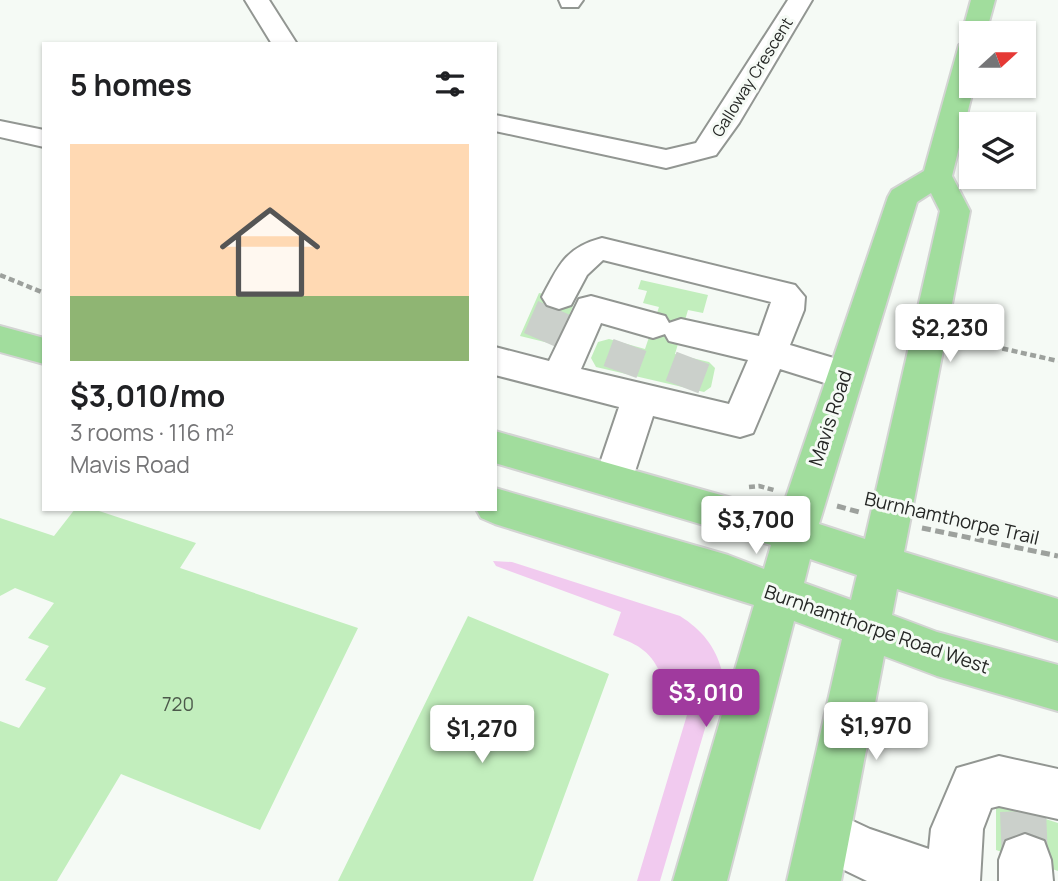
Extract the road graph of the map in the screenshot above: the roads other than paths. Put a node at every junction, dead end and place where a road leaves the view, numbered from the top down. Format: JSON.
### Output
{"nodes":[{"id":1,"x":800,"y":0,"type":"edge"},
{"id":2,"x":983,"y":0,"type":"edge"},
{"id":3,"x":263,"y":1,"type":"edge"},
{"id":4,"x":977,"y":21,"type":"edge"},
{"id":5,"x":284,"y":42,"type":"edge"},
{"id":6,"x":959,"y":92,"type":"edge"},
{"id":7,"x":497,"y":123,"type":"edge"},
{"id":8,"x":0,"y":129,"type":"edge"},
{"id":9,"x":42,"y":139,"type":"edge"},
{"id":10,"x":937,"y":176,"type":"junction"},
{"id":11,"x":575,"y":303,"type":"junction"},
{"id":12,"x":0,"y":339,"type":"edge"},
{"id":13,"x":42,"y":350,"type":"edge"},
{"id":14,"x":770,"y":352,"type":"junction"},
{"id":15,"x":657,"y":361,"type":"junction"},
{"id":16,"x":530,"y":362,"type":"edge"},
{"id":17,"x":844,"y":375,"type":"junction"},
{"id":18,"x":497,"y":448,"type":"edge"},
{"id":19,"x":614,"y":481,"type":"junction"},
{"id":20,"x":497,"y":507,"type":"edge"},
{"id":21,"x":801,"y":516,"type":"junction"},
{"id":22,"x":880,"y":564,"type":"junction"},
{"id":23,"x":779,"y":594,"type":"junction"},
{"id":24,"x":1058,"y":620,"type":"edge"},
{"id":25,"x":868,"y":628,"type":"junction"},
{"id":26,"x":1058,"y":688,"type":"edge"},
{"id":27,"x":1031,"y":826,"type":"tunnel mouth"},
{"id":28,"x":820,"y":857,"type":"edge"},
{"id":29,"x":700,"y":881,"type":"edge"},
{"id":30,"x":944,"y":881,"type":"edge"},
{"id":31,"x":953,"y":881,"type":"edge"}],
"edges":[{"from":1,"to":7,"type":"street","name":"Galloway Crescent"},
{"from":2,"to":4,"type":"main road"},
{"from":3,"to":5,"type":"street"},
{"from":6,"to":10,"type":"main road"},
{"from":8,"to":9,"type":"street"},
{"from":10,"to":17,"type":"main road","name":"Mavis Road"},
{"from":10,"to":22,"type":"main road"},
{"from":11,"to":14,"type":"street"},
{"from":11,"to":15,"type":"street"},
{"from":11,"to":16,"type":"street"},
{"from":12,"to":13,"type":"main road"},
{"from":14,"to":15,"type":"street"},
{"from":14,"to":15,"type":"street"},
{"from":14,"to":17,"type":"street"},
{"from":15,"to":16,"type":"street"},
{"from":15,"to":19,"type":"street"},
{"from":17,"to":21,"type":"main road","name":"Mavis Road"},
{"from":18,"to":19,"type":"main road"},
{"from":19,"to":21,"type":"main road"},
{"from":20,"to":23,"type":"main road","name":"Burnhamthorpe Road West"},
{"from":21,"to":22,"type":"main road"},
{"from":21,"to":23,"type":"main road","name":"Mavis Road"},
{"from":22,"to":24,"type":"main road"},
{"from":22,"to":25,"type":"main road"},
{"from":23,"to":25,"type":"main road","name":"Burnhamthorpe Road West"},
{"from":23,"to":29,"type":"main road","name":"Mavis Road"},
{"from":25,"to":26,"type":"main road","name":"Burnhamthorpe Road West"},
{"from":25,"to":28,"type":"main road"},
{"from":27,"to":31,"type":"street"},
{"from":28,"to":30,"type":"street"}]}
